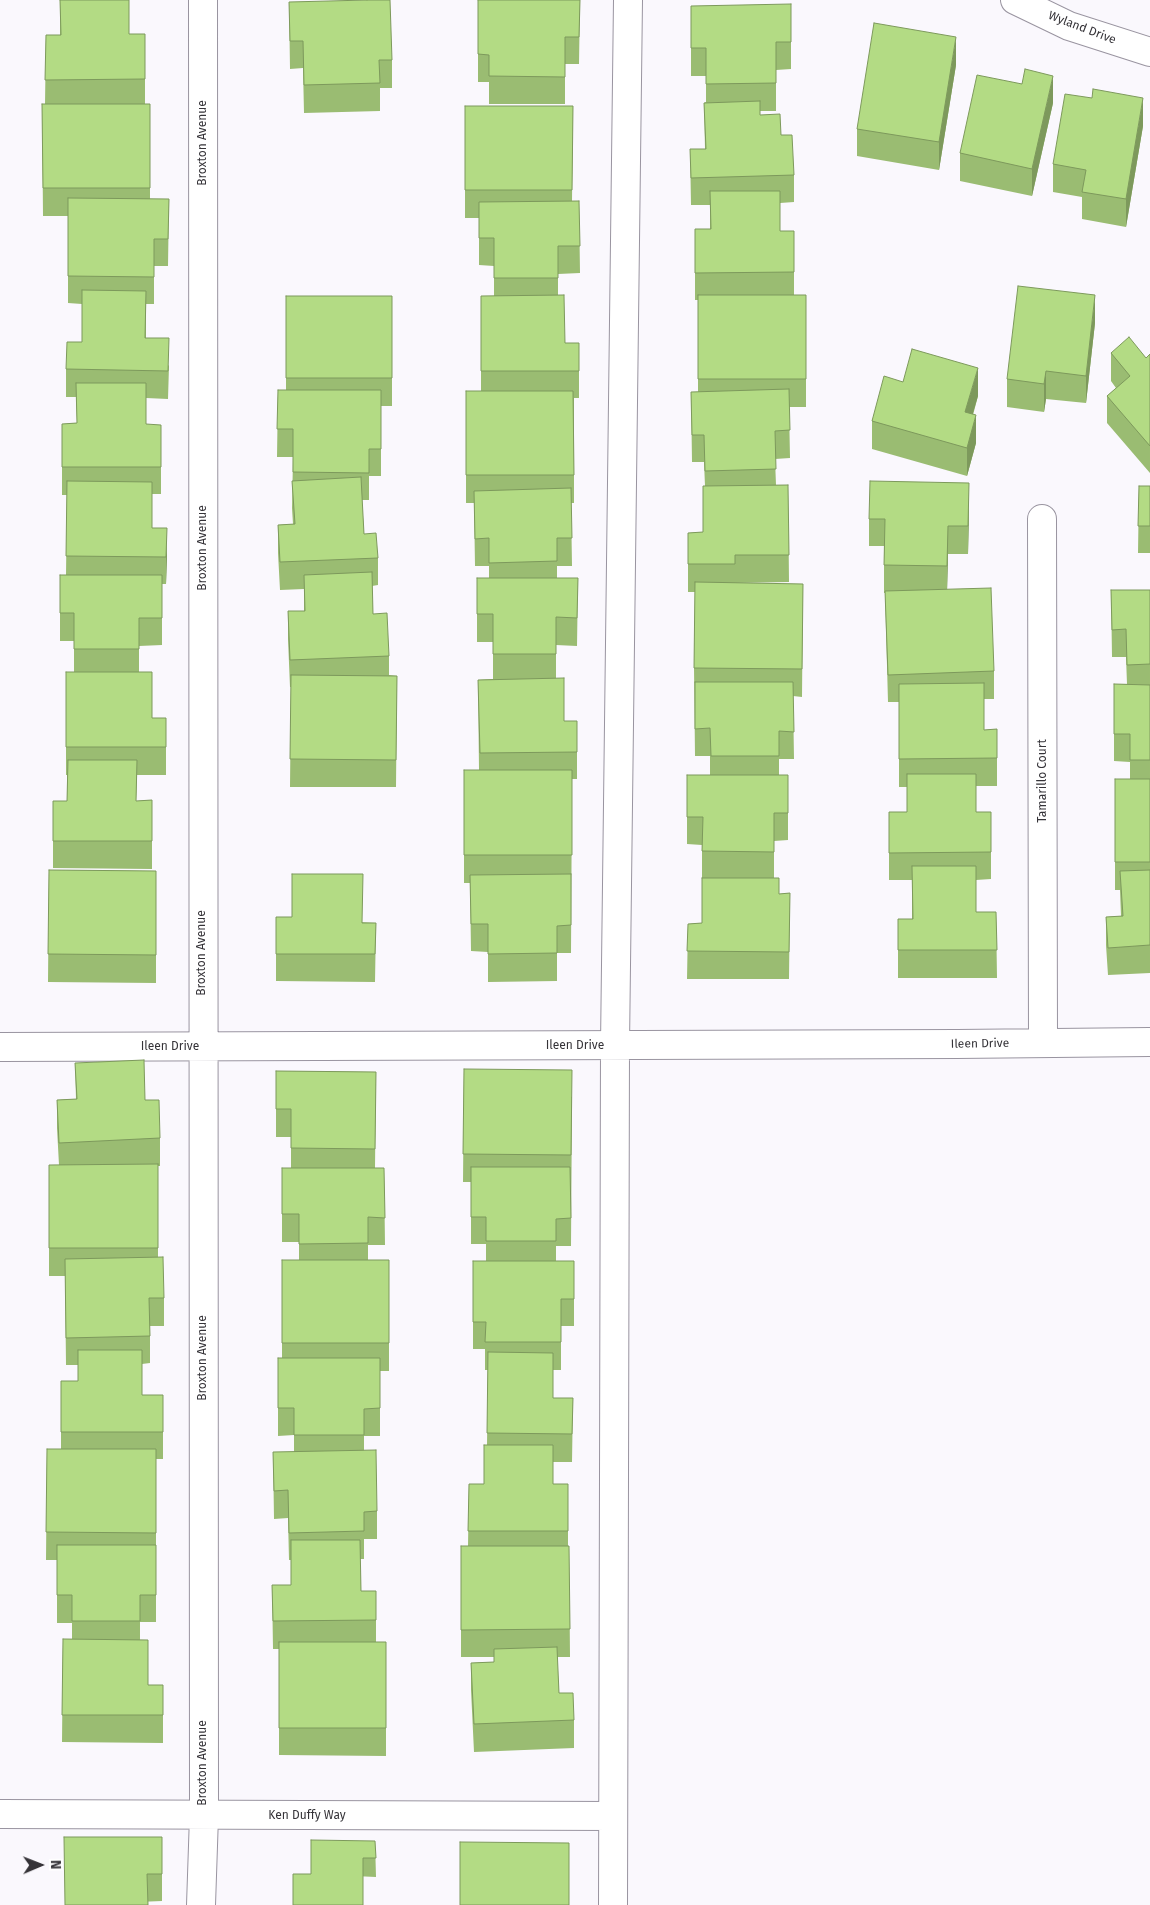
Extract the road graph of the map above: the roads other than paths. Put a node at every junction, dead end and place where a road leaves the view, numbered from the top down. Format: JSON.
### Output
{"nodes":[{"id":1,"x":203,"y":0,"type":"edge"},
{"id":2,"x":628,"y":0,"type":"edge"},
{"id":3,"x":1015,"y":0,"type":"edge"},
{"id":4,"x":1150,"y":52,"type":"edge"},
{"id":5,"x":1042,"y":519,"type":"dead end"},
{"id":6,"x":1150,"y":1042,"type":"edge"},
{"id":7,"x":1043,"y":1044,"type":"junction"},
{"id":8,"x":616,"y":1046,"type":"junction"},
{"id":9,"x":0,"y":1047,"type":"edge"},
{"id":10,"x":202,"y":1047,"type":"junction"},
{"id":11,"x":0,"y":1814,"type":"edge"},
{"id":12,"x":204,"y":1816,"type":"junction"},
{"id":13,"x":613,"y":1816,"type":"junction"},
{"id":14,"x":201,"y":1905,"type":"edge"},
{"id":15,"x":613,"y":1905,"type":"edge"}],
"edges":[{"from":1,"to":10,"type":"street","name":"Broxton Avenue"},
{"from":2,"to":8,"type":"street"},
{"from":3,"to":4,"type":"street","name":"Wyland Drive"},
{"from":5,"to":7,"type":"street","name":"Tamarillo Court"},
{"from":6,"to":7,"type":"street","name":"Ileen Drive"},
{"from":7,"to":8,"type":"street","name":"Ileen Drive"},
{"from":8,"to":10,"type":"street","name":"Ileen Drive"},
{"from":8,"to":13,"type":"street"},
{"from":9,"to":10,"type":"street","name":"Ileen Drive"},
{"from":10,"to":12,"type":"street","name":"Broxton Avenue"},
{"from":11,"to":12,"type":"street","name":"Ken Duffy Way"},
{"from":12,"to":13,"type":"street","name":"Ken Duffy Way"},
{"from":12,"to":14,"type":"street","name":"Broxton Avenue"},
{"from":13,"to":15,"type":"street"}]}
